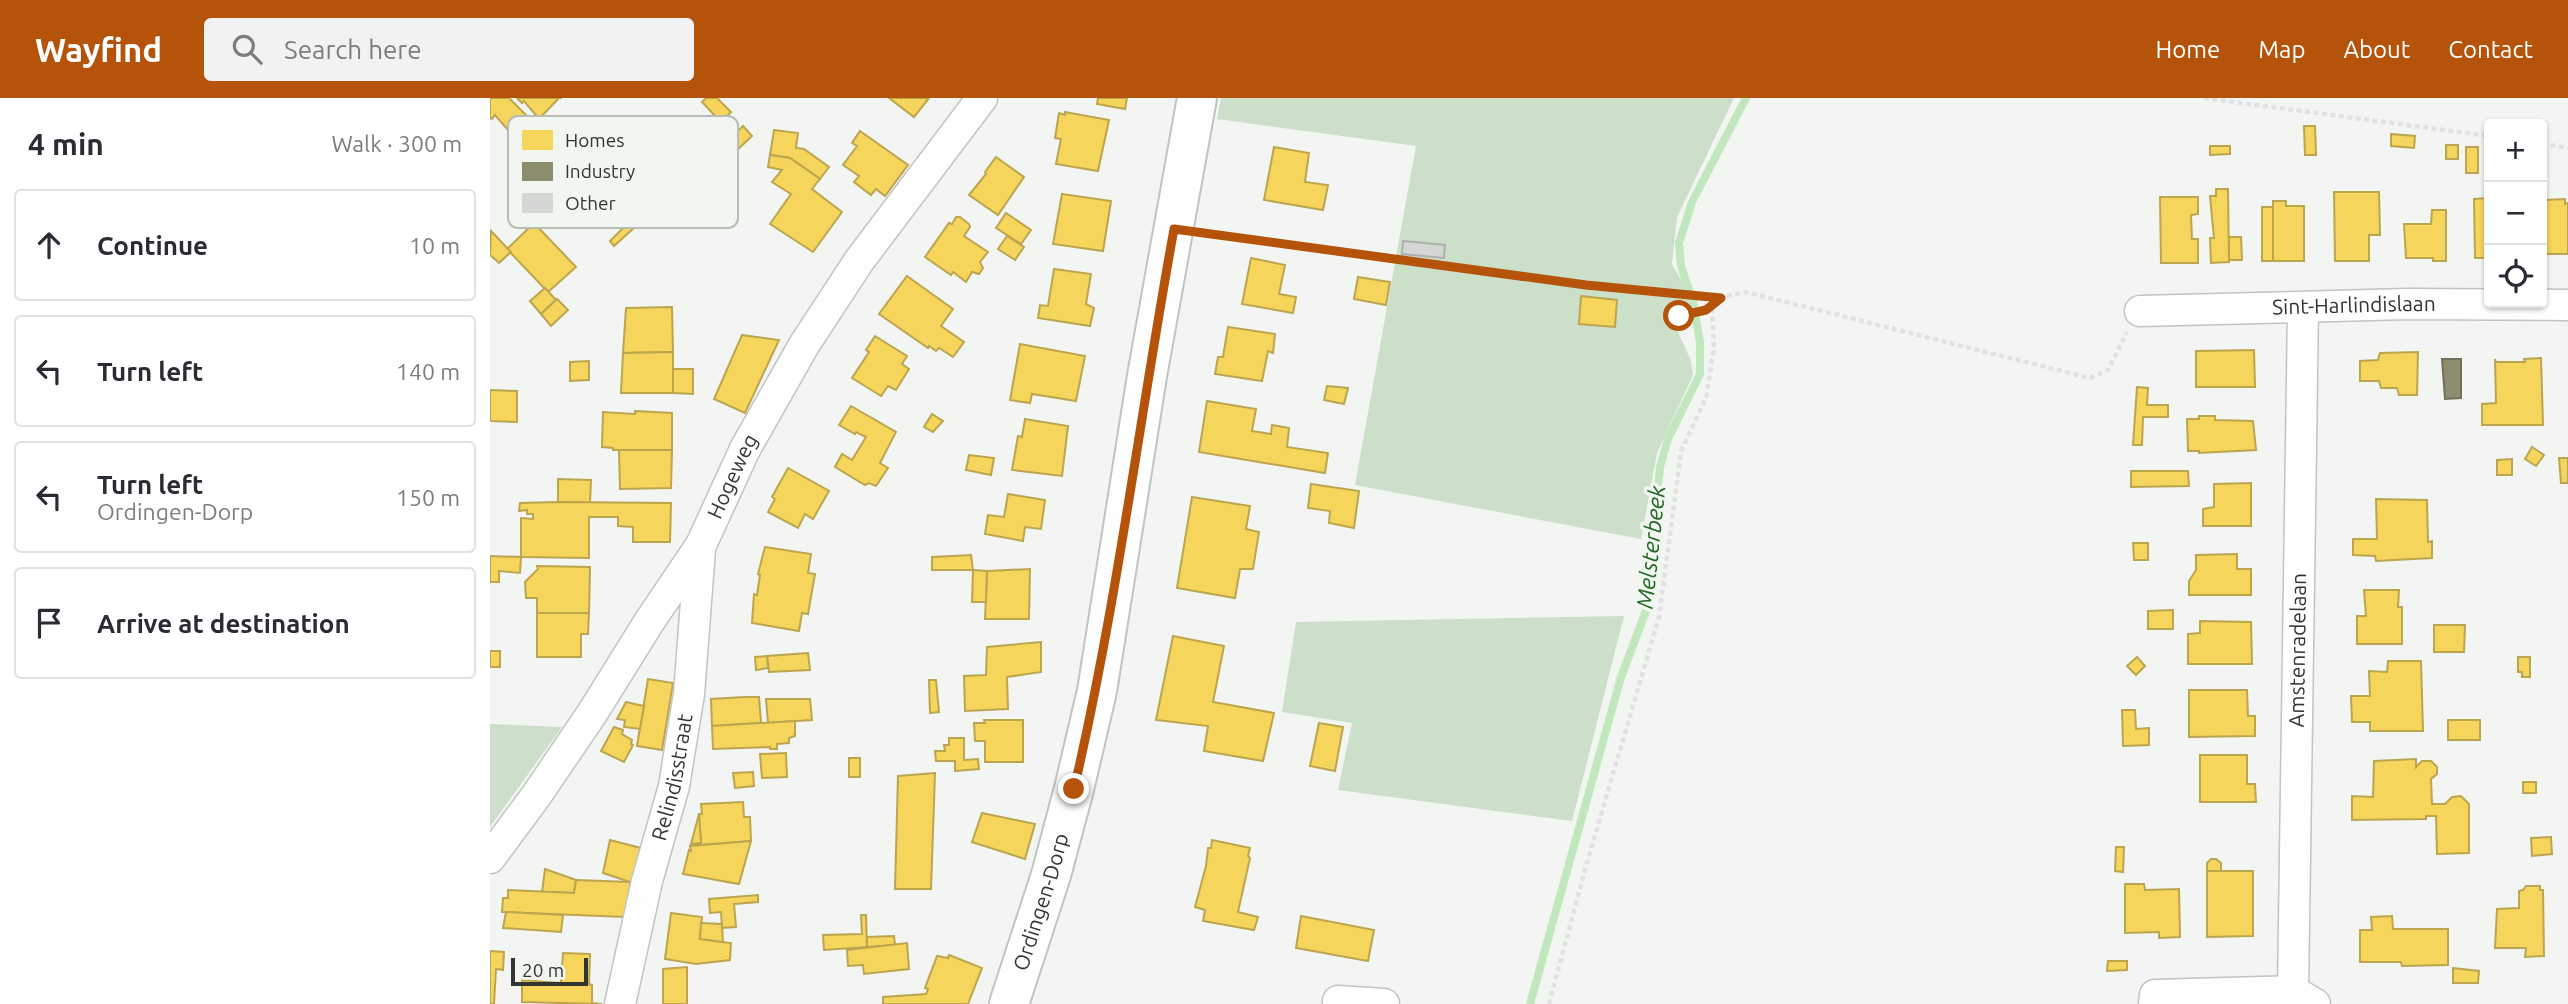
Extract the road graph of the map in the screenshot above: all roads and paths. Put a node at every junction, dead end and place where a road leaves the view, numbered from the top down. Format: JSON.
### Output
{"nodes":[{"id":1,"x":982,"y":98,"type":"edge"},
{"id":2,"x":1197,"y":98,"type":"edge"},
{"id":3,"x":2204,"y":98,"type":"edge"},
{"id":4,"x":2484,"y":135,"type":"edge"},
{"id":5,"x":2547,"y":145,"type":"edge"},
{"id":6,"x":2568,"y":148,"type":"edge"},
{"id":7,"x":1174,"y":229,"type":"junction"},
{"id":8,"x":1721,"y":298,"type":"junction"},
{"id":9,"x":2568,"y":305,"type":"edge"},
{"id":10,"x":1712,"y":306,"type":"junction"},
{"id":11,"x":2303,"y":308,"type":"junction"},
{"id":12,"x":2140,"y":311,"type":"joint"},
{"id":13,"x":1679,"y":316,"type":"dead end"},
{"id":14,"x":701,"y":545,"type":"junction"},
{"id":15,"x":490,"y":858,"type":"edge"},
{"id":16,"x":2304,"y":998,"type":"edge"},
{"id":17,"x":1338,"y":1000,"type":"dead end"},
{"id":18,"x":2155,"y":1000,"type":"edge"},
{"id":19,"x":620,"y":1004,"type":"edge"},
{"id":20,"x":1009,"y":1004,"type":"edge"},
{"id":21,"x":1384,"y":1004,"type":"edge"},
{"id":22,"x":1549,"y":1004,"type":"edge"}],
"edges":[{"from":1,"to":14,"type":"street","name":"Hogeweg"},
{"from":2,"to":7,"type":"main road","name":"Ordingen-Dorp"},
{"from":3,"to":4,"type":"path"},
{"from":5,"to":6,"type":"path"},
{"from":7,"to":8,"type":"path"},
{"from":7,"to":20,"type":"main road","name":"Ordingen-Dorp"},
{"from":8,"to":10,"type":"path"},
{"from":8,"to":12,"type":"path"},
{"from":9,"to":11,"type":"street","name":"Sint-Harlindislaan"},
{"from":10,"to":13,"type":"path"},
{"from":10,"to":22,"type":"path"},
{"from":11,"to":12,"type":"street","name":"Sint-Harlindislaan"},
{"from":11,"to":16,"type":"street","name":"Amstenradelaan"},
{"from":14,"to":15,"type":"street","name":"Hogeweg"},
{"from":14,"to":19,"type":"street","name":"Relindisstraat"},
{"from":16,"to":18,"type":"street"},
{"from":17,"to":21,"type":"street"}]}
